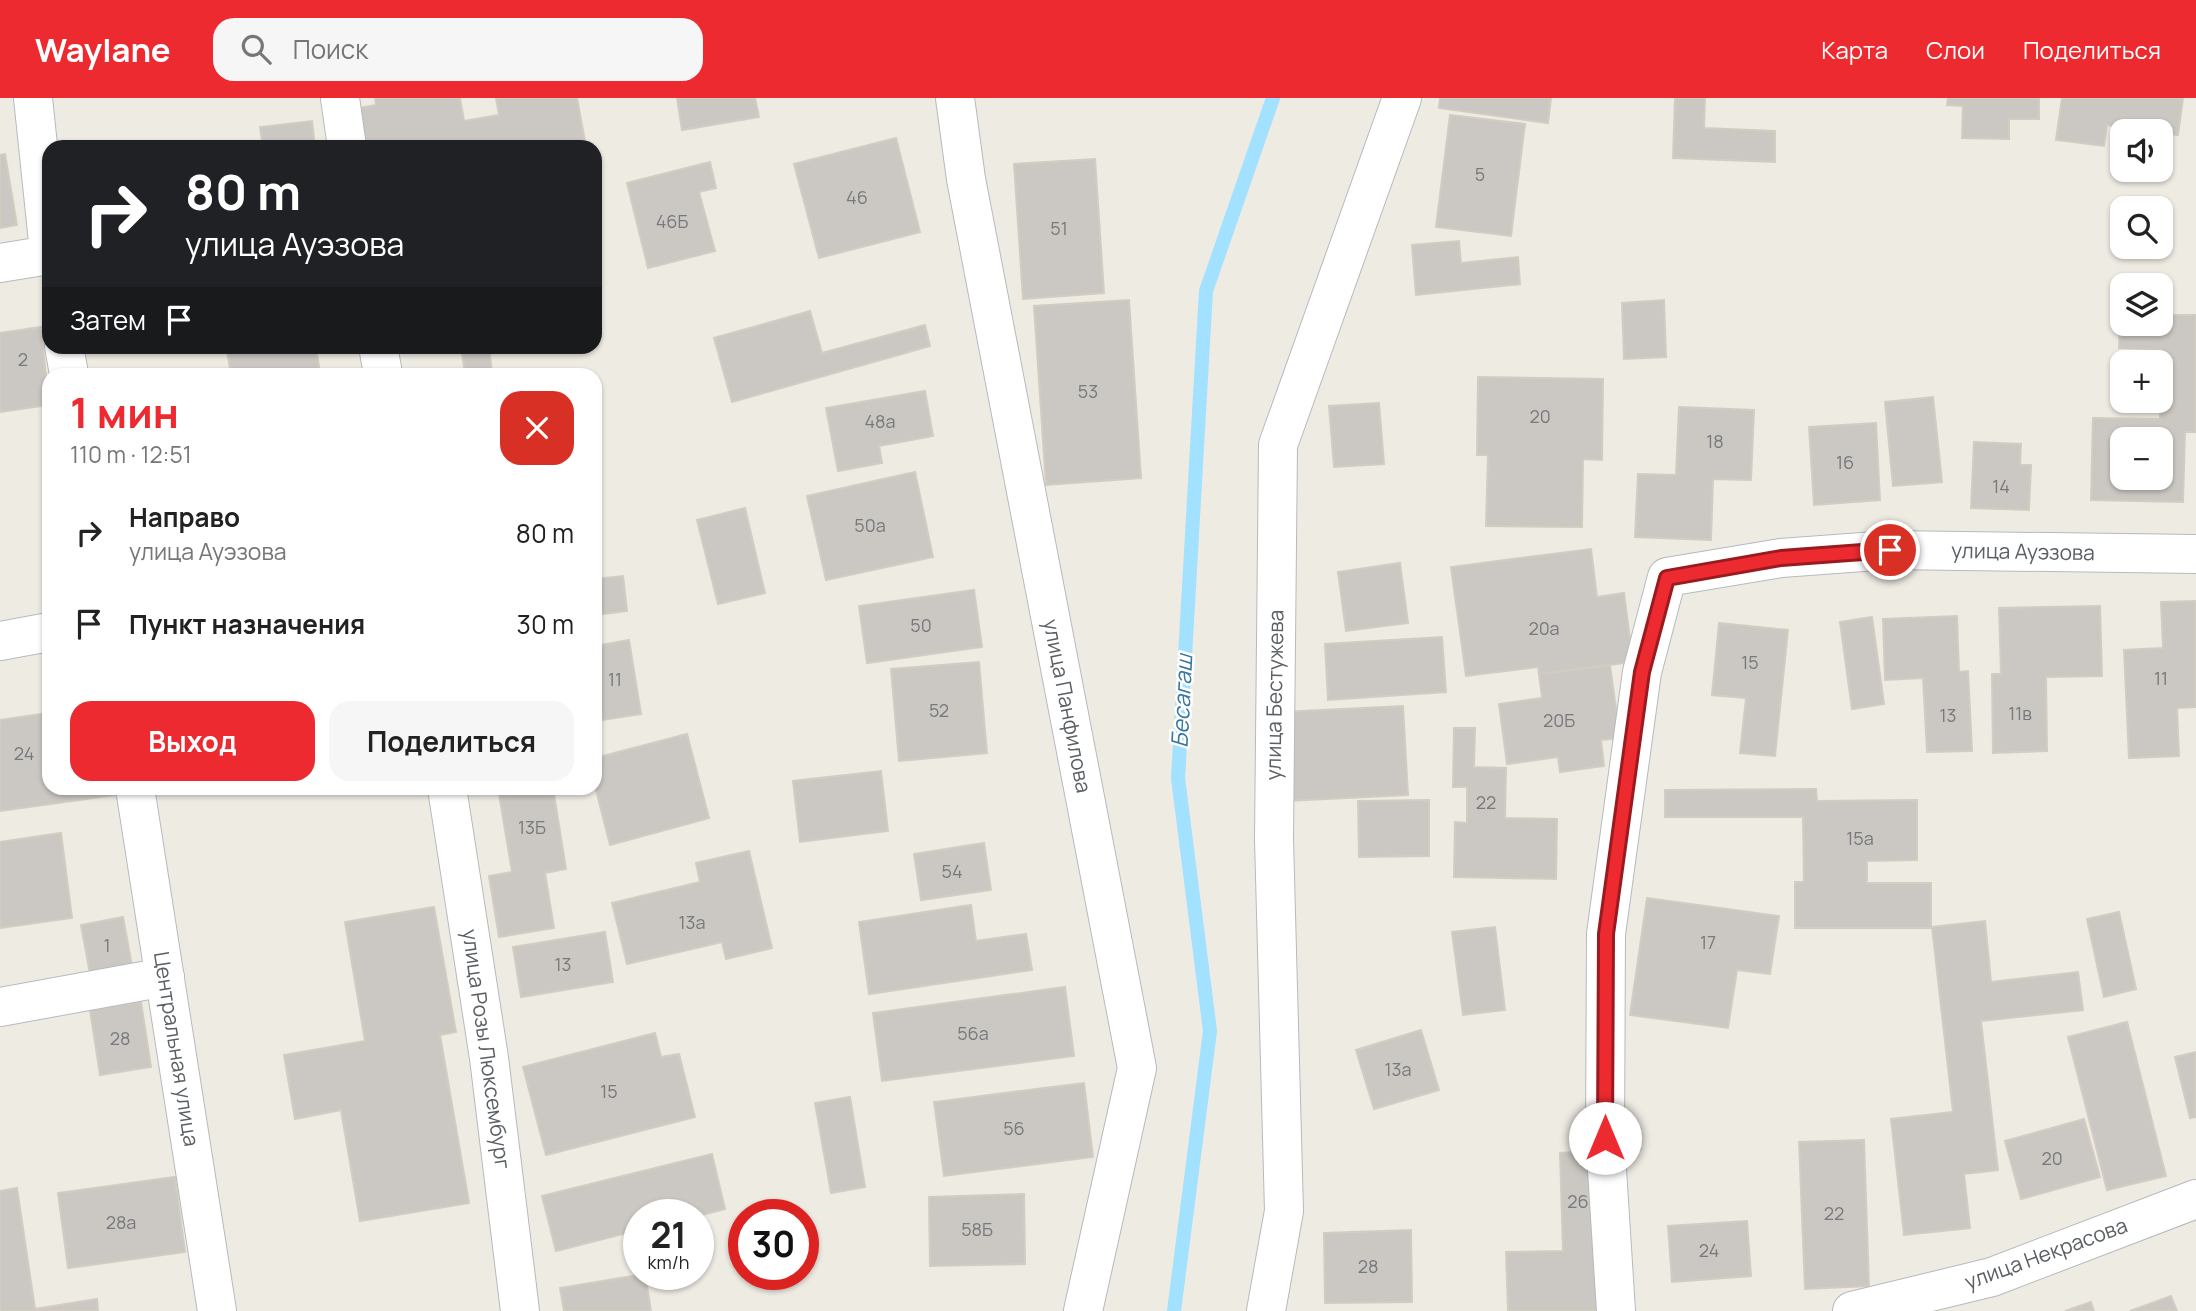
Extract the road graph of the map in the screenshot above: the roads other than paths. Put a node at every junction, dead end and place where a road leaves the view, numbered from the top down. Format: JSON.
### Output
{"nodes":[{"id":1,"x":33,"y":98,"type":"edge"},
{"id":2,"x":340,"y":98,"type":"edge"},
{"id":3,"x":955,"y":98,"type":"edge"},
{"id":4,"x":1402,"y":98,"type":"edge"},
{"id":5,"x":346,"y":140,"type":"edge"},
{"id":6,"x":42,"y":185,"type":"edge"},
{"id":7,"x":42,"y":254,"type":"edge"},
{"id":8,"x":0,"y":263,"type":"edge"},
{"id":9,"x":2196,"y":554,"type":"edge"},
{"id":10,"x":42,"y":633,"type":"edge"},
{"id":11,"x":0,"y":641,"type":"edge"},
{"id":12,"x":136,"y":795,"type":"edge"},
{"id":13,"x":448,"y":795,"type":"edge"},
{"id":14,"x":165,"y":977,"type":"junction"},
{"id":15,"x":0,"y":1007,"type":"edge"},
{"id":16,"x":2196,"y":1199,"type":"edge"},
{"id":17,"x":217,"y":1311,"type":"edge"},
{"id":18,"x":520,"y":1311,"type":"edge"},
{"id":19,"x":1083,"y":1311,"type":"edge"},
{"id":20,"x":1266,"y":1311,"type":"edge"},
{"id":21,"x":1616,"y":1311,"type":"edge"},
{"id":22,"x":1852,"y":1311,"type":"edge"}],
"edges":[{"from":1,"to":6,"type":"street"},
{"from":2,"to":5,"type":"street"},
{"from":3,"to":19,"type":"street","name":"улица Панфилова"},
{"from":4,"to":20,"type":"street","name":"улица Бестужева"},
{"from":7,"to":8,"type":"street"},
{"from":9,"to":21,"type":"street","name":"улица Ауэзова"},
{"from":10,"to":11,"type":"street"},
{"from":12,"to":14,"type":"street","name":"Центральная улица"},
{"from":13,"to":18,"type":"street","name":"улица Розы Люксембург"},
{"from":14,"to":15,"type":"street"},
{"from":14,"to":17,"type":"street","name":"Центральная улица"},
{"from":16,"to":22,"type":"street","name":"улица Некрасова"}]}
